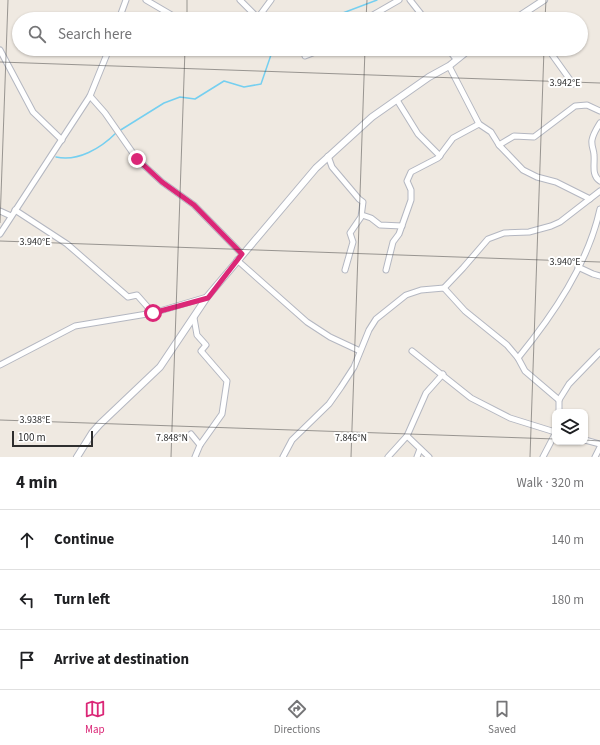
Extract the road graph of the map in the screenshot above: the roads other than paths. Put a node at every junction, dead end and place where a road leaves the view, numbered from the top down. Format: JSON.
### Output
{"nodes":[{"id":1,"x":126,"y":0,"type":"edge"},
{"id":2,"x":146,"y":0,"type":"edge"},
{"id":3,"x":240,"y":0,"type":"edge"},
{"id":4,"x":271,"y":0,"type":"edge"},
{"id":5,"x":399,"y":0,"type":"edge"},
{"id":6,"x":410,"y":0,"type":"edge"},
{"id":7,"x":544,"y":0,"type":"edge"},
{"id":8,"x":526,"y":11,"type":"edge"},
{"id":9,"x":122,"y":12,"type":"edge"},
{"id":10,"x":166,"y":12,"type":"edge"},
{"id":11,"x":252,"y":12,"type":"edge"},
{"id":12,"x":262,"y":12,"type":"edge"},
{"id":13,"x":378,"y":12,"type":"edge"},
{"id":14,"x":419,"y":12,"type":"edge"},
{"id":15,"x":0,"y":50,"type":"edge"},
{"id":16,"x":106,"y":56,"type":"edge"},
{"id":17,"x":454,"y":56,"type":"edge"},
{"id":18,"x":460,"y":56,"type":"edge"},
{"id":19,"x":553,"y":56,"type":"edge"},
{"id":20,"x":456,"y":59,"type":"junction"},
{"id":21,"x":449,"y":66,"type":"junction"},
{"id":22,"x":573,"y":84,"type":"dead end"},
{"id":23,"x":90,"y":96,"type":"junction"},
{"id":24,"x":397,"y":100,"type":"junction"},
{"id":25,"x":600,"y":111,"type":"edge"},
{"id":26,"x":600,"y":123,"type":"edge"},
{"id":27,"x":478,"y":124,"type":"junction"},
{"id":28,"x":62,"y":140,"type":"junction"},
{"id":29,"x":499,"y":145,"type":"junction"},
{"id":30,"x":328,"y":156,"type":"junction"},
{"id":31,"x":440,"y":156,"type":"junction"},
{"id":32,"x":600,"y":181,"type":"edge"},
{"id":33,"x":600,"y":191,"type":"edge"},
{"id":34,"x":590,"y":199,"type":"junction"},
{"id":35,"x":600,"y":209,"type":"edge"},
{"id":36,"x":15,"y":210,"type":"junction"},
{"id":37,"x":0,"y":211,"type":"edge"},
{"id":38,"x":362,"y":215,"type":"junction"},
{"id":39,"x":11,"y":216,"type":"junction"},
{"id":40,"x":402,"y":226,"type":"junction"},
{"id":41,"x":0,"y":234,"type":"edge"},
{"id":42,"x":242,"y":254,"type":"junction"},
{"id":43,"x":237,"y":260,"type":"junction"},
{"id":44,"x":578,"y":267,"type":"junction"},
{"id":45,"x":345,"y":270,"type":"dead end"},
{"id":46,"x":386,"y":270,"type":"dead end"},
{"id":47,"x":600,"y":276,"type":"edge"},
{"id":48,"x":444,"y":288,"type":"junction"},
{"id":49,"x":208,"y":298,"type":"junction"},
{"id":50,"x":153,"y":313,"type":"junction"},
{"id":51,"x":194,"y":318,"type":"junction"},
{"id":52,"x":360,"y":351,"type":"junction"},
{"id":53,"x":412,"y":351,"type":"dead end"},
{"id":54,"x":600,"y":352,"type":"edge"},
{"id":55,"x":518,"y":358,"type":"junction"},
{"id":56,"x":0,"y":365,"type":"edge"},
{"id":57,"x":443,"y":374,"type":"junction"},
{"id":58,"x":559,"y":400,"type":"junction"},
{"id":59,"x":559,"y":409,"type":"edge"},
{"id":60,"x":552,"y":432,"type":"edge"},
{"id":61,"x":191,"y":434,"type":"dead end"},
{"id":62,"x":407,"y":436,"type":"junction"},
{"id":63,"x":552,"y":439,"type":"edge"},
{"id":64,"x":588,"y":441,"type":"edge"},
{"id":65,"x":200,"y":445,"type":"junction"},
{"id":66,"x":600,"y":446,"type":"edge"},
{"id":67,"x":420,"y":450,"type":"junction"},
{"id":68,"x":77,"y":457,"type":"edge"},
{"id":69,"x":195,"y":457,"type":"edge"},
{"id":70,"x":283,"y":457,"type":"edge"},
{"id":71,"x":388,"y":457,"type":"edge"},
{"id":72,"x":417,"y":457,"type":"edge"},
{"id":73,"x":429,"y":457,"type":"edge"},
{"id":74,"x":542,"y":457,"type":"edge"},
{"id":75,"x":595,"y":457,"type":"edge"}],
"edges":[{"from":1,"to":9,"type":"street"},
{"from":2,"to":10,"type":"street"},
{"from":3,"to":11,"type":"street"},
{"from":4,"to":12,"type":"street"},
{"from":5,"to":13,"type":"street"},
{"from":6,"to":14,"type":"street"},
{"from":7,"to":8,"type":"street"},
{"from":15,"to":28,"type":"street"},
{"from":16,"to":23,"type":"street"},
{"from":17,"to":20,"type":"street"},
{"from":18,"to":20,"type":"street"},
{"from":19,"to":22,"type":"street"},
{"from":20,"to":21,"type":"street"},
{"from":21,"to":24,"type":"street"},
{"from":21,"to":27,"type":"street"},
{"from":23,"to":28,"type":"street"},
{"from":23,"to":42,"type":"street"},
{"from":24,"to":30,"type":"street"},
{"from":24,"to":31,"type":"street"},
{"from":25,"to":29,"type":"street"},
{"from":26,"to":32,"type":"street"},
{"from":27,"to":29,"type":"street"},
{"from":27,"to":31,"type":"street"},
{"from":28,"to":36,"type":"street"},
{"from":29,"to":34,"type":"street"},
{"from":30,"to":38,"type":"street"},
{"from":30,"to":42,"type":"street"},
{"from":31,"to":40,"type":"street"},
{"from":33,"to":34,"type":"street"},
{"from":34,"to":48,"type":"street"},
{"from":35,"to":44,"type":"street"},
{"from":36,"to":39,"type":"street"},
{"from":36,"to":50,"type":"street"},
{"from":37,"to":39,"type":"street"},
{"from":38,"to":40,"type":"street"},
{"from":38,"to":45,"type":"street"},
{"from":39,"to":41,"type":"street"},
{"from":40,"to":46,"type":"street"},
{"from":42,"to":43,"type":"street"},
{"from":43,"to":49,"type":"street"},
{"from":43,"to":52,"type":"street"},
{"from":44,"to":47,"type":"street"},
{"from":44,"to":55,"type":"street"},
{"from":48,"to":52,"type":"street"},
{"from":48,"to":55,"type":"street"},
{"from":49,"to":50,"type":"street"},
{"from":49,"to":51,"type":"street"},
{"from":50,"to":56,"type":"street"},
{"from":51,"to":65,"type":"street"},
{"from":51,"to":68,"type":"street"},
{"from":52,"to":70,"type":"street"},
{"from":53,"to":57,"type":"street"},
{"from":54,"to":58,"type":"street"},
{"from":55,"to":58,"type":"street"},
{"from":57,"to":60,"type":"street"},
{"from":57,"to":62,"type":"street"},
{"from":58,"to":59,"type":"street"},
{"from":61,"to":65,"type":"street"},
{"from":62,"to":67,"type":"street"},
{"from":62,"to":71,"type":"street"},
{"from":63,"to":74,"type":"street"},
{"from":64,"to":66,"type":"street"},
{"from":65,"to":69,"type":"street"},
{"from":66,"to":75,"type":"street"},
{"from":67,"to":72,"type":"street"},
{"from":67,"to":73,"type":"street"}]}
